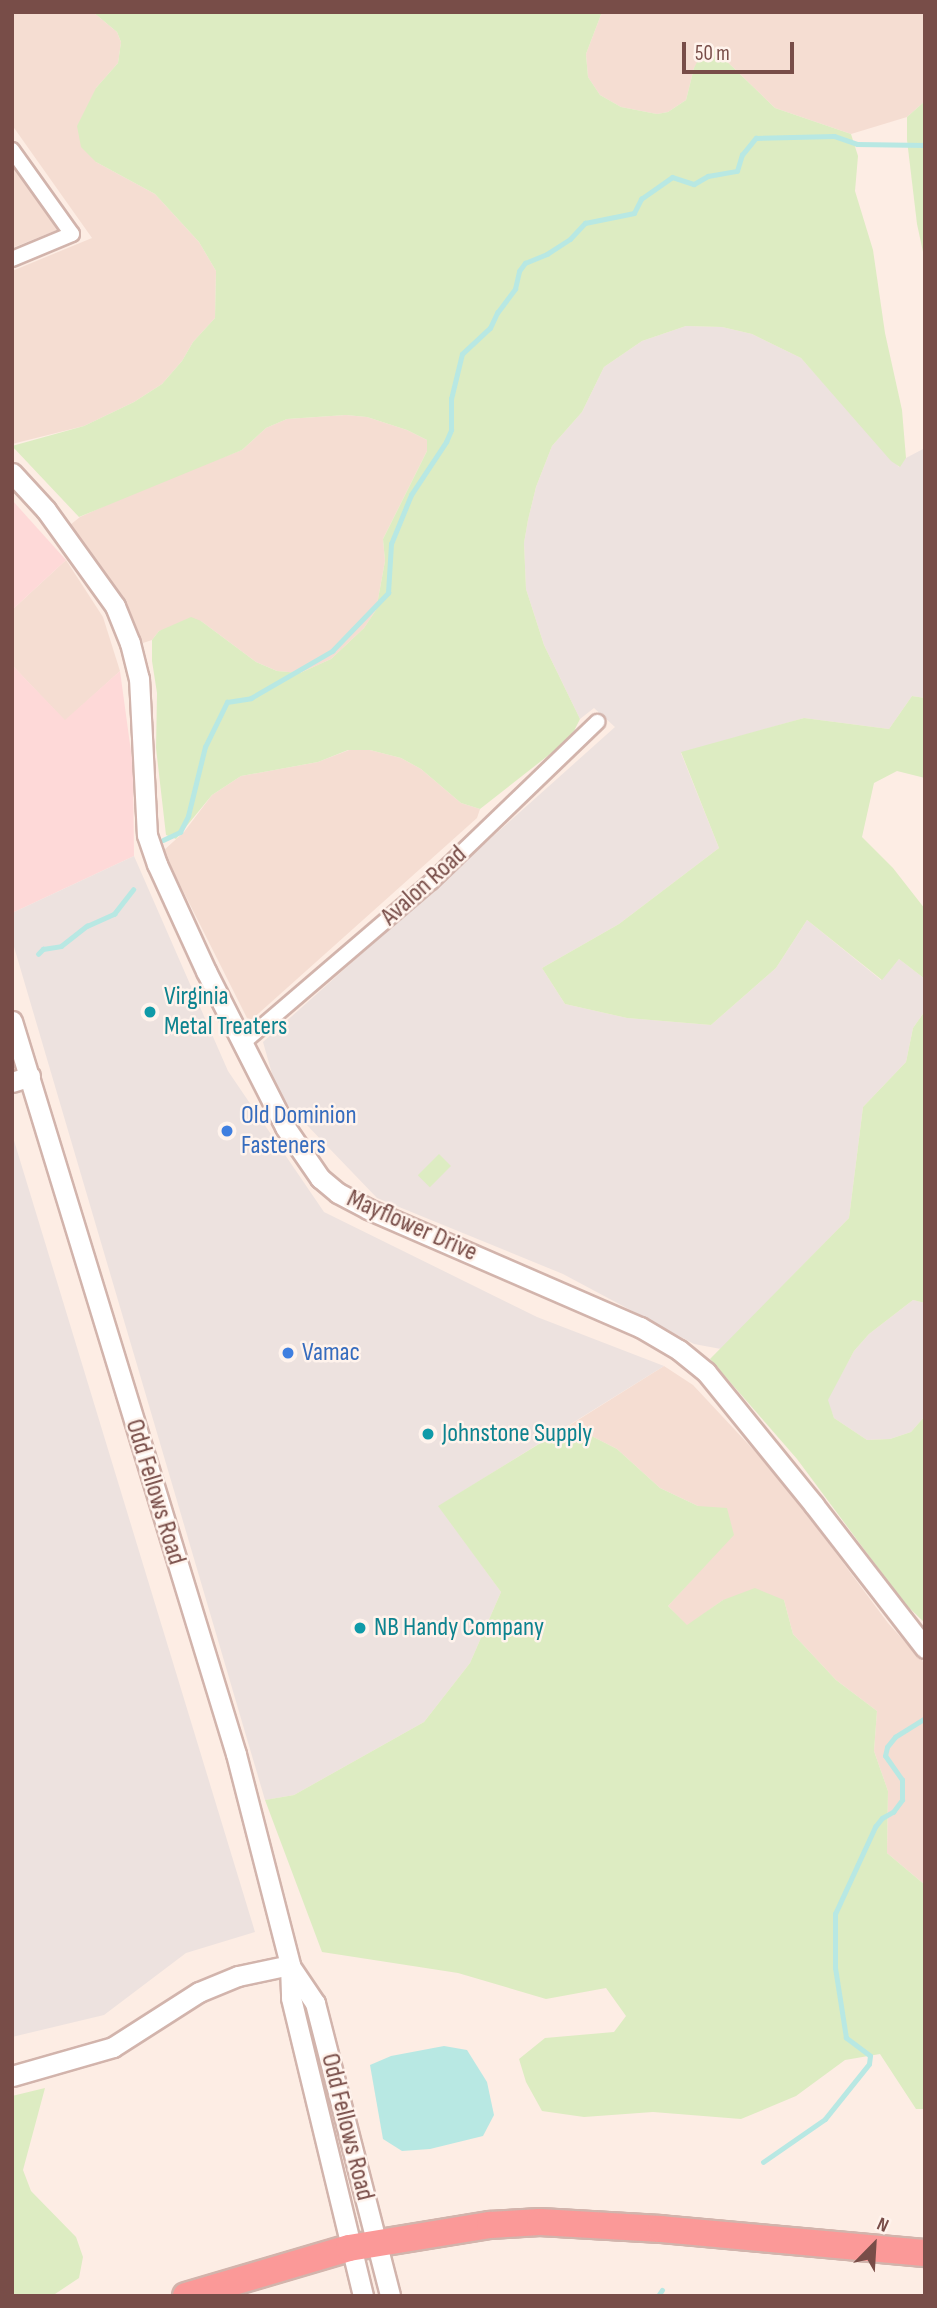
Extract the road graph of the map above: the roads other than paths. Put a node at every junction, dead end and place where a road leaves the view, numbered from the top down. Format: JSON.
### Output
{"nodes":[{"id":1,"x":12,"y":150,"type":"edge"},
{"id":2,"x":12,"y":259,"type":"edge"},
{"id":3,"x":12,"y":473,"type":"edge"},
{"id":4,"x":597,"y":722,"type":"dead end"},
{"id":5,"x":12,"y":1021,"type":"edge"},
{"id":6,"x":244,"y":1042,"type":"junction"},
{"id":7,"x":21,"y":1079,"type":"edge"},
{"id":8,"x":925,"y":1648,"type":"edge"},
{"id":9,"x":289,"y":1965,"type":"junction"},
{"id":10,"x":12,"y":2076,"type":"edge"},
{"id":11,"x":376,"y":2243,"type":"junction"},
{"id":12,"x":349,"y":2248,"type":"junction"},
{"id":13,"x":925,"y":2253,"type":"edge"},
{"id":14,"x":186,"y":2296,"type":"edge"},
{"id":15,"x":363,"y":2296,"type":"edge"},
{"id":16,"x":390,"y":2296,"type":"edge"}],
"edges":[{"from":1,"to":2,"type":"street"},
{"from":3,"to":6,"type":"street","name":"Mayflower Drive"},
{"from":4,"to":6,"type":"street","name":"Avalon Road"},
{"from":5,"to":7,"type":"street","name":"Odd Fellows Road"},
{"from":6,"to":8,"type":"street","name":"Mayflower Drive"},
{"from":7,"to":9,"type":"street","name":"Odd Fellows Road"},
{"from":9,"to":10,"type":"street"},
{"from":9,"to":11,"type":"street","name":"Odd Fellows Road"},
{"from":9,"to":12,"type":"street","name":"Odd Fellows Road"},
{"from":11,"to":12,"type":"highway"},
{"from":11,"to":13,"type":"highway"},
{"from":11,"to":16,"type":"street","name":"Odd Fellows Road"},
{"from":12,"to":14,"type":"highway"},
{"from":12,"to":15,"type":"street","name":"Odd Fellows Road"}]}
